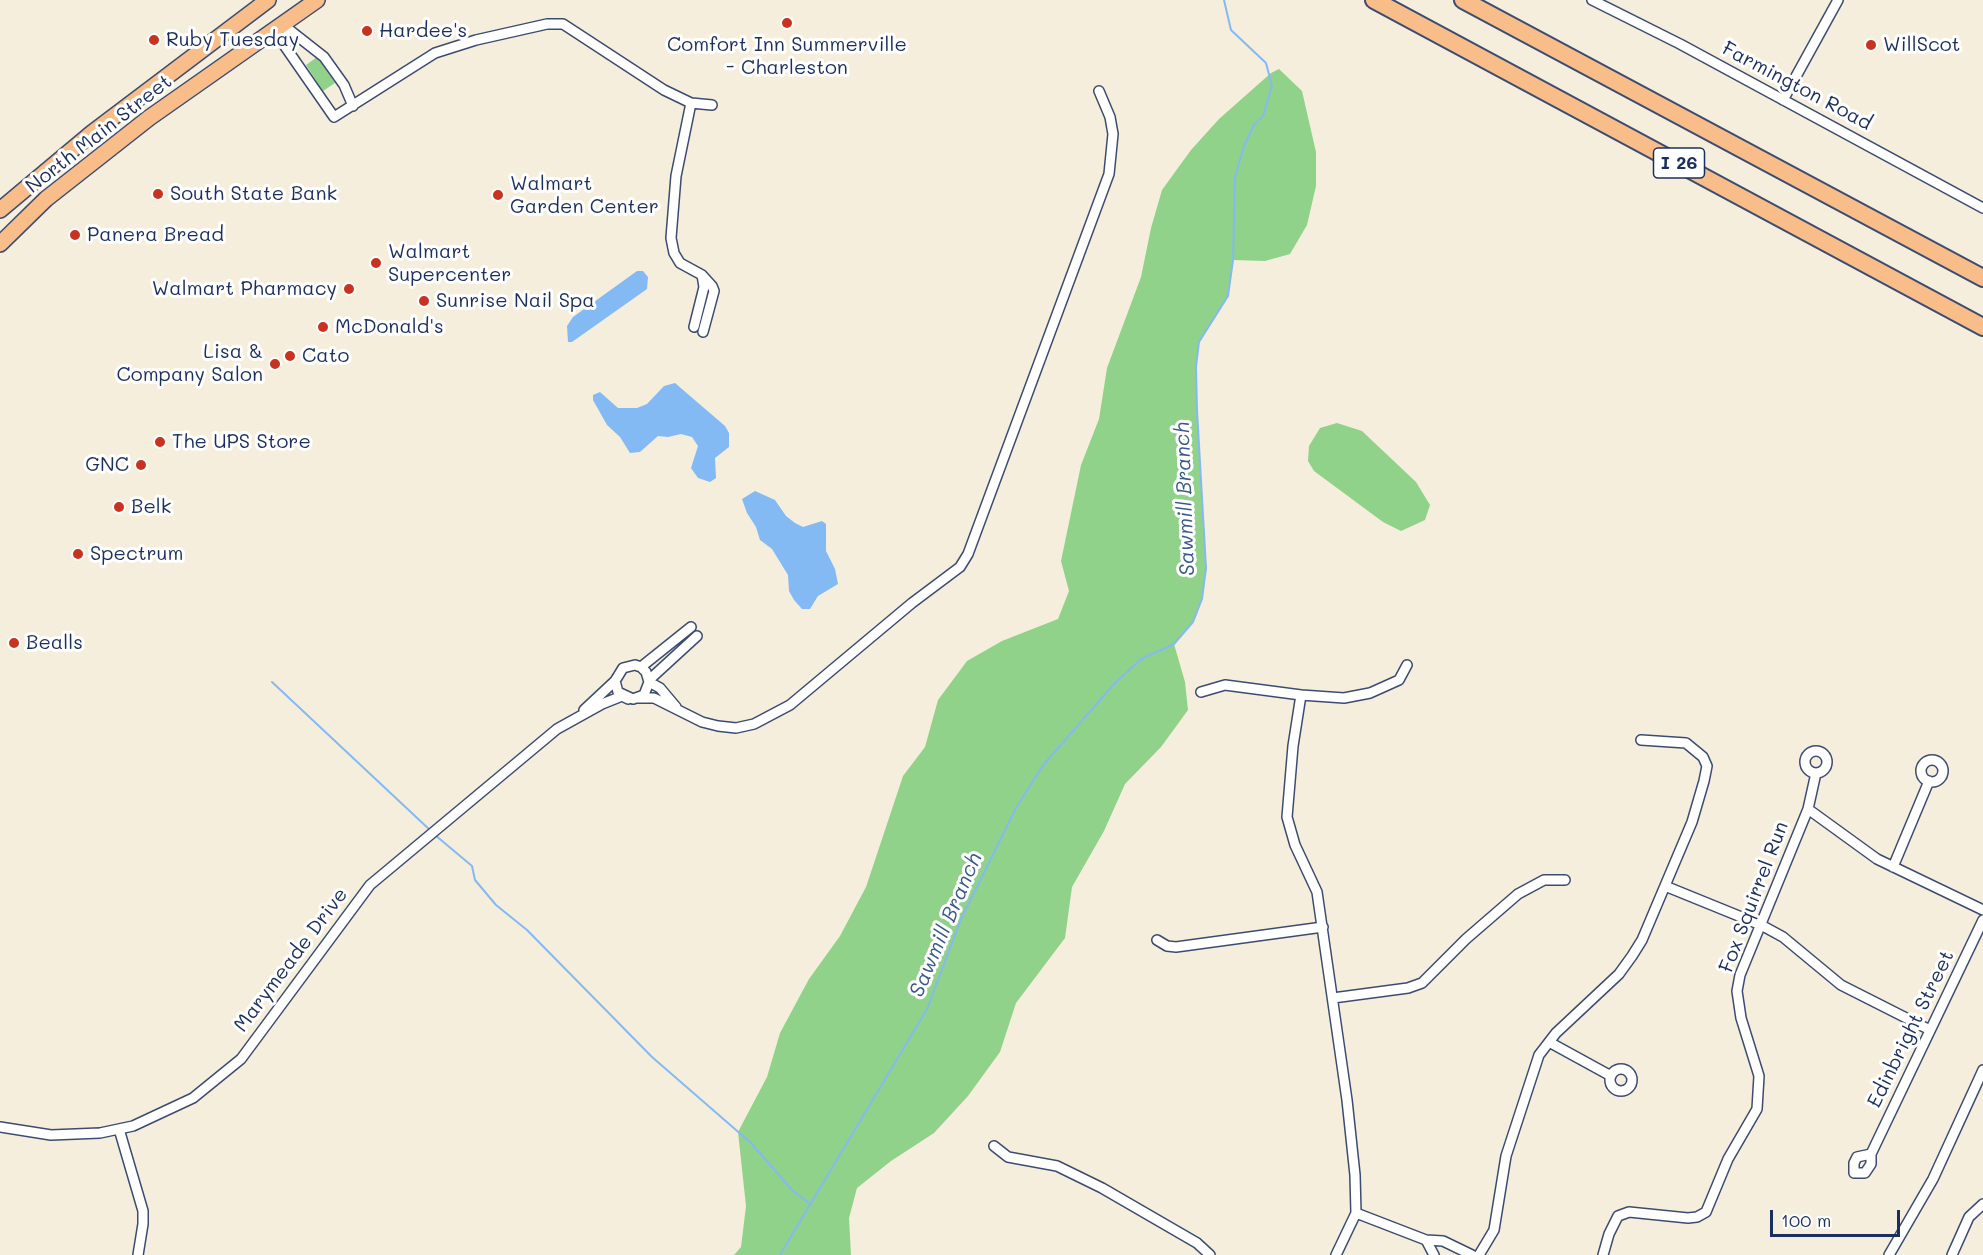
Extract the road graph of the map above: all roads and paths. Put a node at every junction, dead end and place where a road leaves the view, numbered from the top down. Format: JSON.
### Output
{"nodes":[{"id":1,"x":317,"y":0,"type":"edge"},
{"id":2,"x":1374,"y":0,"type":"edge"},
{"id":3,"x":1463,"y":0,"type":"edge"},
{"id":4,"x":1592,"y":0,"type":"edge"},
{"id":5,"x":1838,"y":0,"type":"edge"},
{"id":6,"x":267,"y":1,"type":"edge"},
{"id":7,"x":282,"y":24,"type":"junction"},
{"id":8,"x":1099,"y":91,"type":"dead end"},
{"id":9,"x":1783,"y":100,"type":"junction"},
{"id":10,"x":691,"y":103,"type":"junction"},
{"id":11,"x":712,"y":105,"type":"dead end"},
{"id":12,"x":353,"y":106,"type":"junction"},
{"id":13,"x":1983,"y":208,"type":"edge"},
{"id":14,"x":0,"y":210,"type":"edge"},
{"id":15,"x":0,"y":244,"type":"edge"},
{"id":16,"x":1983,"y":278,"type":"edge"},
{"id":17,"x":1983,"y":327,"type":"edge"},
{"id":18,"x":699,"y":330,"type":"dead end"},
{"id":19,"x":691,"y":627,"type":"dead end"},
{"id":20,"x":697,"y":636,"type":"dead end"},
{"id":21,"x":1407,"y":665,"type":"dead end"},
{"id":22,"x":640,"y":667,"type":"junction"},
{"id":23,"x":615,"y":681,"type":"junction"},
{"id":24,"x":649,"y":681,"type":"junction"},
{"id":25,"x":1201,"y":692,"type":"dead end"},
{"id":26,"x":1301,"y":695,"type":"junction"},
{"id":27,"x":633,"y":698,"type":"junction"},
{"id":28,"x":684,"y":712,"type":"junction"},
{"id":29,"x":575,"y":719,"type":"junction"},
{"id":30,"x":1641,"y":740,"type":"dead end"},
{"id":31,"x":1816,"y":773,"type":"dead end"},
{"id":32,"x":1929,"y":781,"type":"dead end"},
{"id":33,"x":1808,"y":808,"type":"junction"},
{"id":34,"x":1893,"y":867,"type":"junction"},
{"id":35,"x":1565,"y":880,"type":"dead end"},
{"id":36,"x":1665,"y":886,"type":"junction"},
{"id":37,"x":1983,"y":910,"type":"edge"},
{"id":38,"x":1983,"y":920,"type":"edge"},
{"id":39,"x":1761,"y":925,"type":"junction"},
{"id":40,"x":1323,"y":927,"type":"junction"},
{"id":41,"x":1157,"y":939,"type":"dead end"},
{"id":42,"x":1333,"y":998,"type":"junction"},
{"id":43,"x":1930,"y":1030,"type":"junction"},
{"id":44,"x":1549,"y":1042,"type":"junction"},
{"id":45,"x":1983,"y":1070,"type":"edge"},
{"id":46,"x":1611,"y":1076,"type":"dead end"},
{"id":47,"x":0,"y":1127,"type":"edge"},
{"id":48,"x":119,"y":1129,"type":"junction"},
{"id":49,"x":994,"y":1146,"type":"dead end"},
{"id":50,"x":1871,"y":1154,"type":"dead end"},
{"id":51,"x":1983,"y":1204,"type":"edge"},
{"id":52,"x":1356,"y":1213,"type":"junction"},
{"id":53,"x":1426,"y":1240,"type":"junction"},
{"id":54,"x":138,"y":1255,"type":"edge"},
{"id":55,"x":1210,"y":1255,"type":"edge"},
{"id":56,"x":1336,"y":1255,"type":"edge"},
{"id":57,"x":1434,"y":1255,"type":"edge"},
{"id":58,"x":1472,"y":1255,"type":"edge"},
{"id":59,"x":1479,"y":1255,"type":"edge"},
{"id":60,"x":1604,"y":1255,"type":"edge"},
{"id":61,"x":1889,"y":1255,"type":"edge"},
{"id":62,"x":1952,"y":1255,"type":"edge"}],
"edges":[{"from":1,"to":7,"type":"main road","name":"North Main Street"},
{"from":2,"to":17,"type":"highway","number":"I 26"},
{"from":3,"to":16,"type":"highway","number":"I 26"},
{"from":4,"to":9,"type":"street","name":"Farmington Road"},
{"from":5,"to":9,"type":"street"},
{"from":6,"to":7,"type":"main road"},
{"from":6,"to":14,"type":"main road","name":"North Main Street"},
{"from":7,"to":12,"type":"street"},
{"from":7,"to":12,"type":"street"},
{"from":7,"to":15,"type":"main road","name":"North Main Street"},
{"from":8,"to":28,"type":"street"},
{"from":9,"to":13,"type":"street","name":"Farmington Road"},
{"from":10,"to":11,"type":"street"},
{"from":10,"to":12,"type":"street"},
{"from":10,"to":18,"type":"street"},
{"from":19,"to":22,"type":"street"},
{"from":20,"to":24,"type":"street"},
{"from":21,"to":26,"type":"street"},
{"from":22,"to":23,"type":"street"},
{"from":22,"to":24,"type":"street"},
{"from":23,"to":27,"type":"street"},
{"from":23,"to":29,"type":"street","name":"Marymeade Drive"},
{"from":24,"to":27,"type":"street"},
{"from":24,"to":28,"type":"street"},
{"from":25,"to":26,"type":"street"},
{"from":26,"to":40,"type":"street"},
{"from":27,"to":28,"type":"street"},
{"from":27,"to":29,"type":"street","name":"Marymeade Drive"},
{"from":29,"to":48,"type":"street","name":"Marymeade Drive"},
{"from":30,"to":36,"type":"street"},
{"from":31,"to":33,"type":"street","name":"Fox Squirrel Run"},
{"from":32,"to":34,"type":"street"},
{"from":33,"to":34,"type":"street"},
{"from":33,"to":39,"type":"street","name":"Fox Squirrel Run"},
{"from":34,"to":37,"type":"street"},
{"from":35,"to":42,"type":"street"},
{"from":36,"to":39,"type":"street"},
{"from":36,"to":44,"type":"street"},
{"from":38,"to":43,"type":"street","name":"Edinbright Street"},
{"from":39,"to":43,"type":"street"},
{"from":39,"to":60,"type":"street","name":"Fox Squirrel Run"},
{"from":40,"to":41,"type":"street"},
{"from":40,"to":42,"type":"street"},
{"from":42,"to":52,"type":"street"},
{"from":43,"to":50,"type":"street","name":"Edinbright Street"},
{"from":44,"to":46,"type":"street"},
{"from":44,"to":59,"type":"street"},
{"from":45,"to":61,"type":"street"},
{"from":47,"to":48,"type":"street","name":"Marymeade Drive"},
{"from":48,"to":54,"type":"street"},
{"from":49,"to":55,"type":"street"},
{"from":51,"to":62,"type":"street"},
{"from":52,"to":53,"type":"street"},
{"from":52,"to":56,"type":"street"},
{"from":53,"to":57,"type":"street"},
{"from":53,"to":58,"type":"street"}]}
